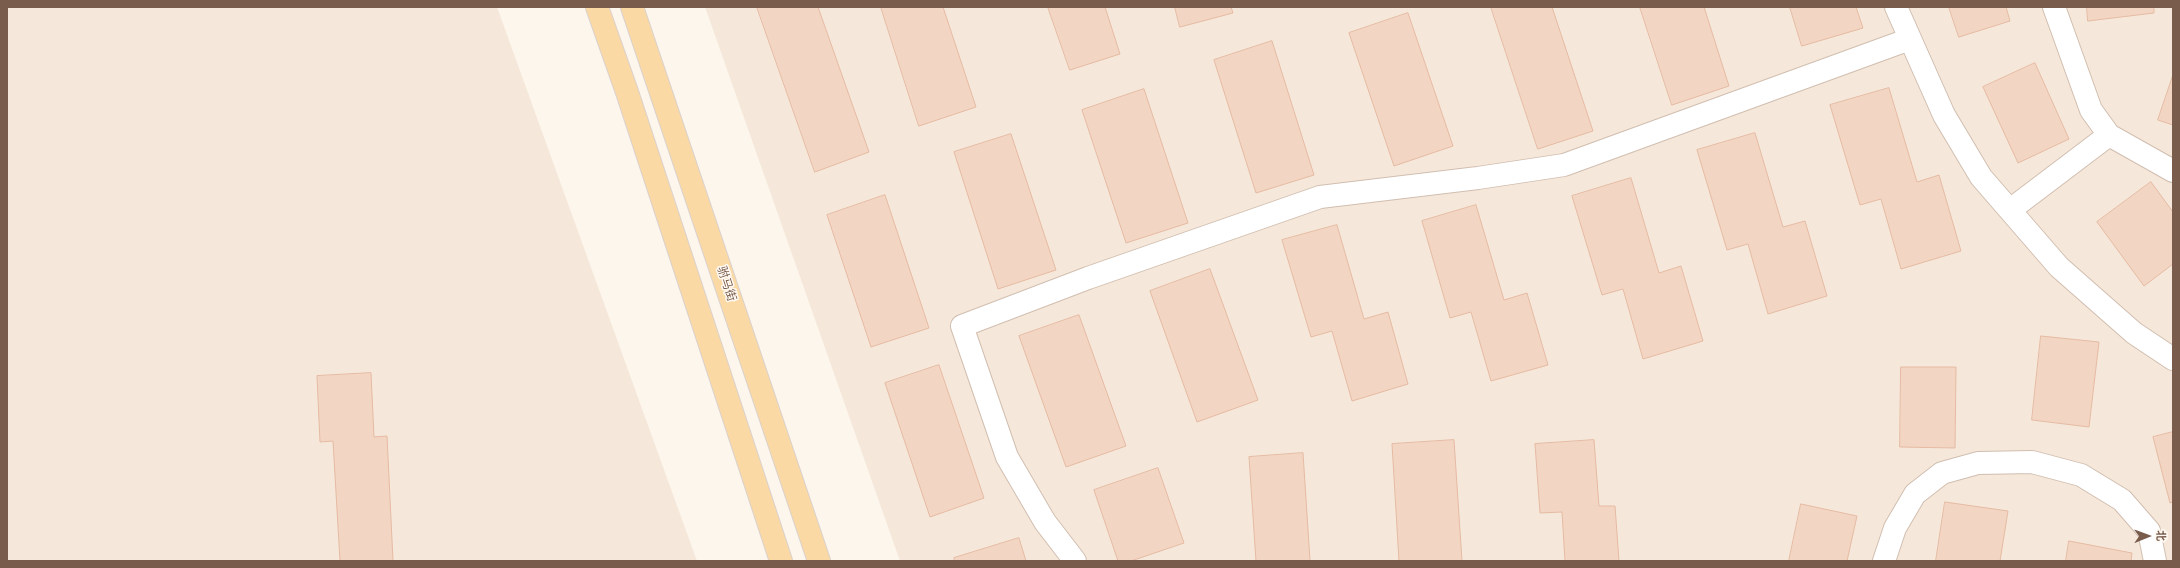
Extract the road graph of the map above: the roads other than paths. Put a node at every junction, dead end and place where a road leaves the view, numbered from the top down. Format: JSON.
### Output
{"nodes":[{"id":1,"x":597,"y":7,"type":"edge"},
{"id":2,"x":632,"y":7,"type":"edge"},
{"id":3,"x":1896,"y":7,"type":"edge"},
{"id":4,"x":2054,"y":7,"type":"edge"},
{"id":5,"x":1910,"y":39,"type":"junction"},
{"id":6,"x":2109,"y":135,"type":"junction"},
{"id":7,"x":2173,"y":171,"type":"edge"},
{"id":8,"x":2010,"y":210,"type":"junction"},
{"id":9,"x":2173,"y":359,"type":"edge"},
{"id":10,"x":782,"y":561,"type":"edge"},
{"id":11,"x":819,"y":561,"type":"edge"},
{"id":12,"x":1075,"y":561,"type":"edge"},
{"id":13,"x":1884,"y":561,"type":"edge"},
{"id":14,"x":2155,"y":561,"type":"edge"}],
"edges":[{"from":1,"to":10,"type":"main road"},
{"from":2,"to":11,"type":"main road","name":"驸马街"},
{"from":3,"to":5,"type":"lane"},
{"from":4,"to":6,"type":"lane"},
{"from":5,"to":8,"type":"lane"},
{"from":5,"to":12,"type":"lane"},
{"from":6,"to":7,"type":"lane"},
{"from":6,"to":8,"type":"lane"},
{"from":8,"to":9,"type":"lane"},
{"from":13,"to":14,"type":"lane"}]}
